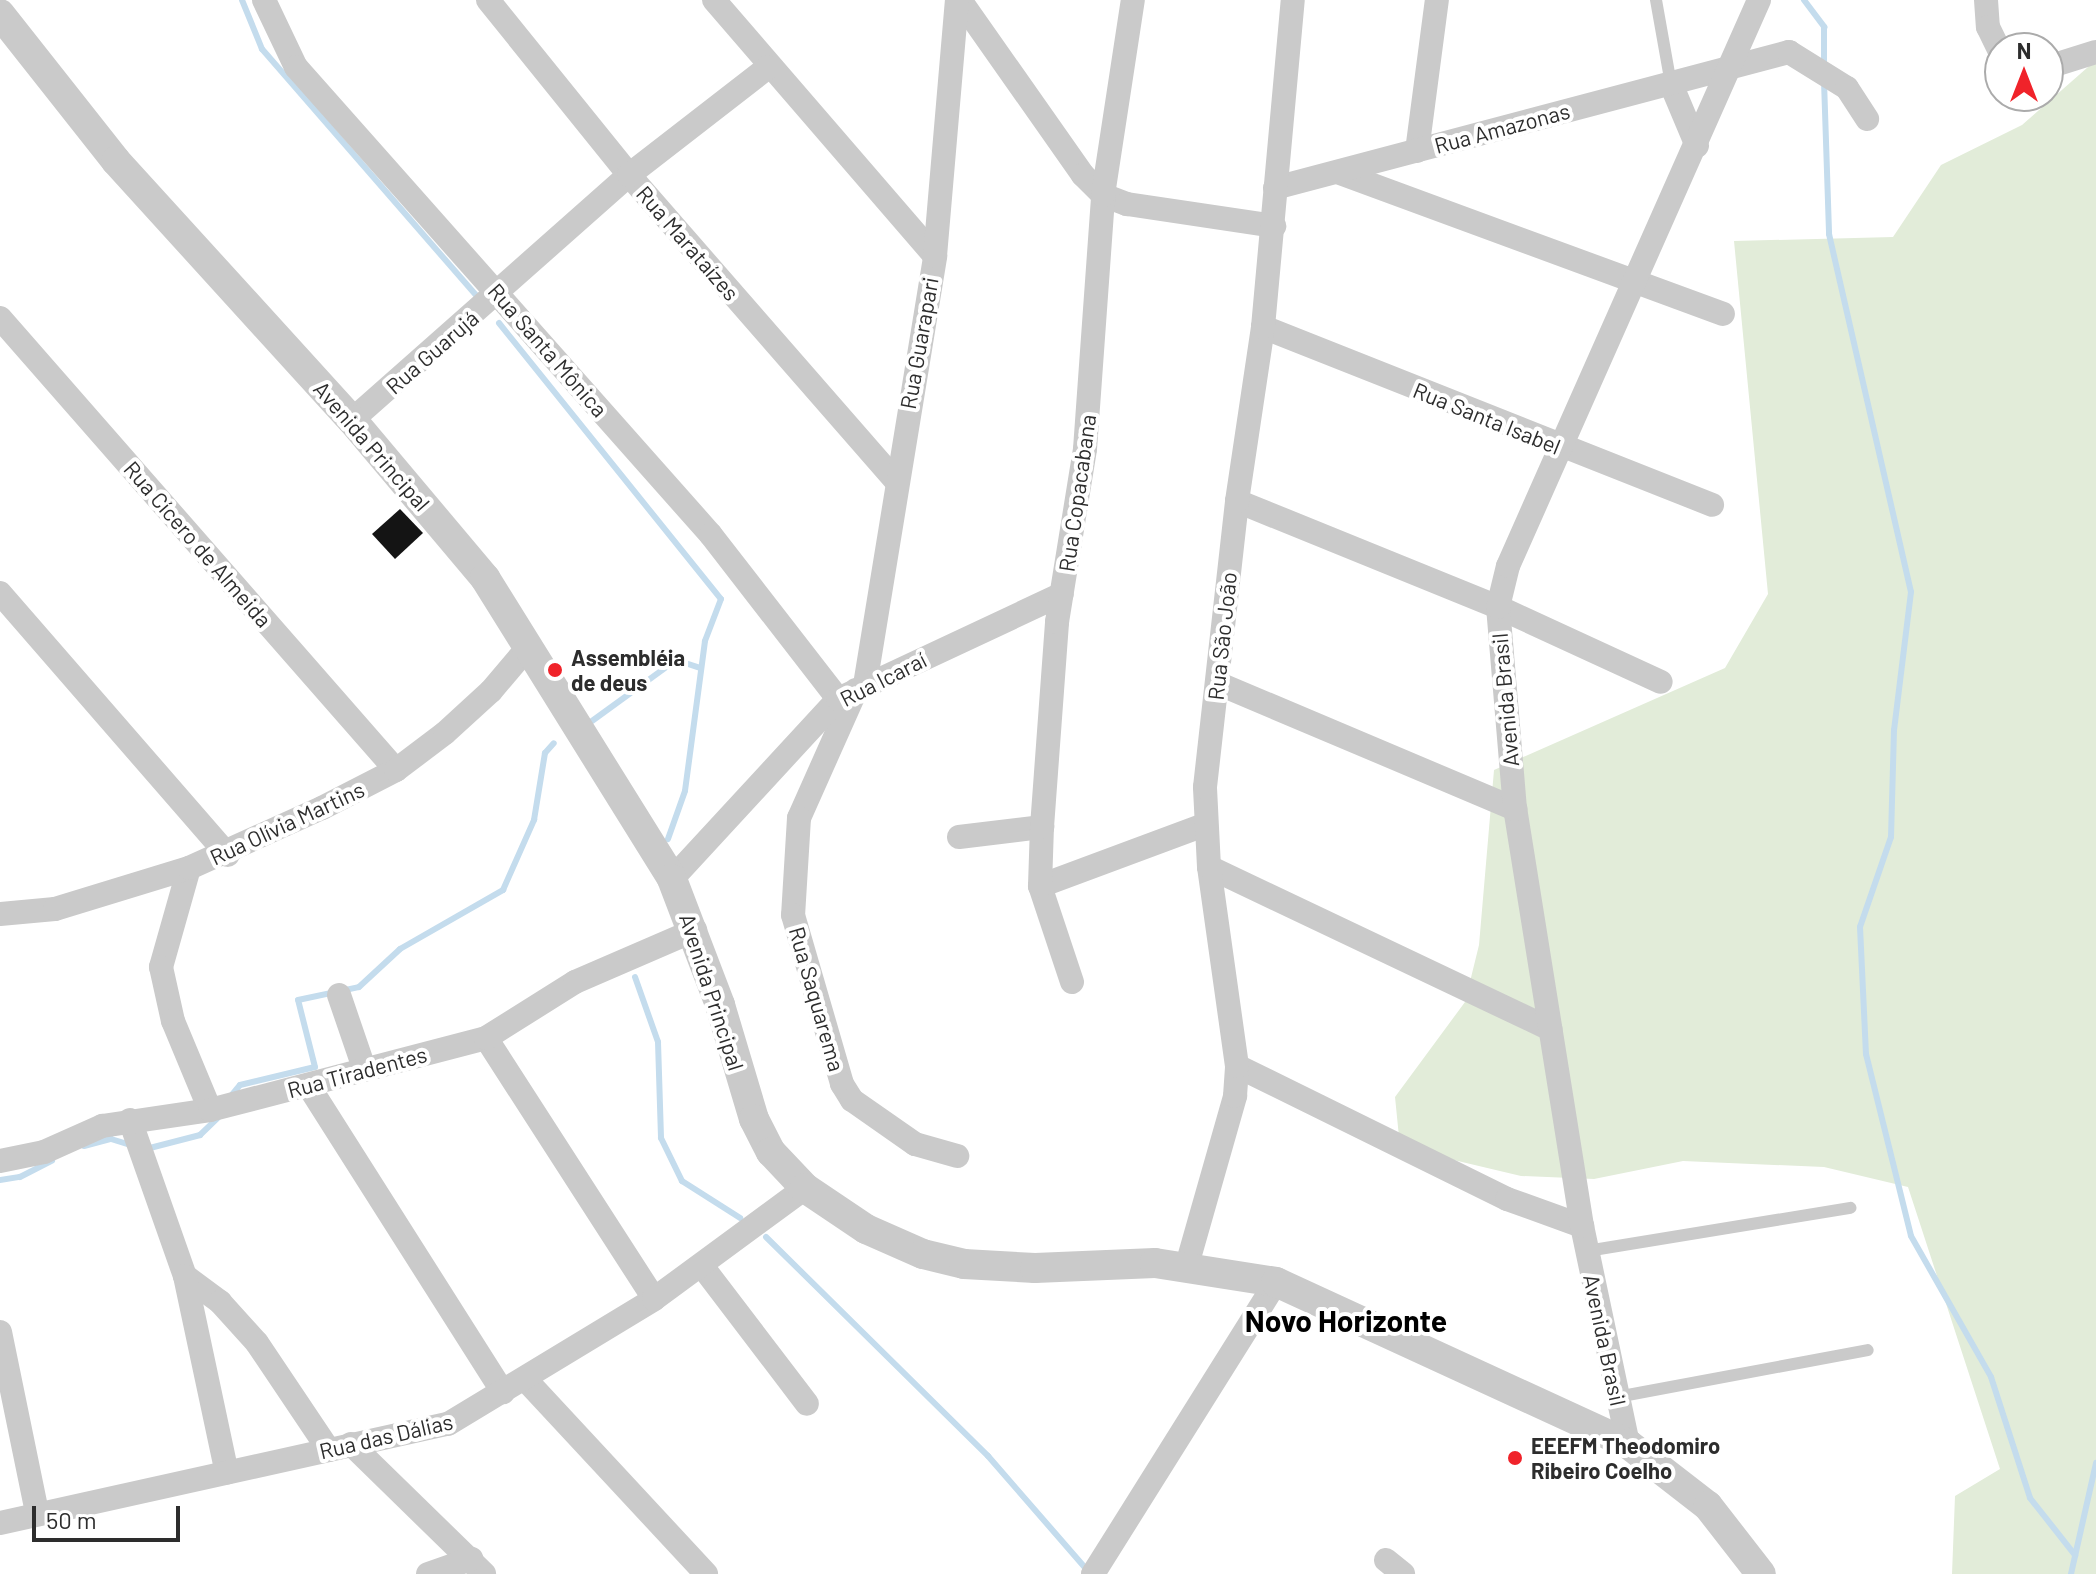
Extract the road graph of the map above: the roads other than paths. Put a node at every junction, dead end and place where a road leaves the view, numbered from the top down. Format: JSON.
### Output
{"nodes":[{"id":1,"x":264,"y":0,"type":"edge"},
{"id":2,"x":488,"y":0,"type":"edge"},
{"id":3,"x":714,"y":0,"type":"edge"},
{"id":4,"x":959,"y":0,"type":"edge"},
{"id":5,"x":1133,"y":0,"type":"edge"},
{"id":6,"x":1293,"y":0,"type":"edge"},
{"id":7,"x":1437,"y":0,"type":"edge"},
{"id":8,"x":1656,"y":0,"type":"edge"},
{"id":9,"x":1759,"y":0,"type":"edge"},
{"id":10,"x":1986,"y":0,"type":"edge"},
{"id":11,"x":0,"y":14,"type":"edge"},
{"id":12,"x":1990,"y":32,"type":"edge"},
{"id":13,"x":2096,"y":52,"type":"edge"},
{"id":14,"x":2064,"y":62,"type":"edge"},
{"id":15,"x":768,"y":67,"type":"junction"},
{"id":16,"x":1730,"y":68,"type":"junction"},
{"id":17,"x":1671,"y":84,"type":"junction"},
{"id":18,"x":1867,"y":119,"type":"dead end"},
{"id":19,"x":1697,"y":146,"type":"junction"},
{"id":20,"x":1417,"y":151,"type":"junction"},
{"id":21,"x":1340,"y":173,"type":"junction"},
{"id":22,"x":629,"y":175,"type":"junction"},
{"id":23,"x":1275,"y":188,"type":"junction"},
{"id":24,"x":1103,"y":195,"type":"junction"},
{"id":25,"x":1274,"y":226,"type":"junction"},
{"id":26,"x":935,"y":256,"type":"junction"},
{"id":27,"x":1638,"y":282,"type":"junction"},
{"id":28,"x":499,"y":294,"type":"junction"},
{"id":29,"x":1723,"y":314,"type":"dead end"},
{"id":30,"x":0,"y":318,"type":"edge"},
{"id":31,"x":1263,"y":327,"type":"junction"},
{"id":32,"x":352,"y":420,"type":"junction"},
{"id":33,"x":1560,"y":449,"type":"junction"},
{"id":34,"x":895,"y":480,"type":"junction"},
{"id":35,"x":1237,"y":501,"type":"junction"},
{"id":36,"x":1712,"y":505,"type":"dead end"},
{"id":37,"x":0,"y":593,"type":"edge"},
{"id":38,"x":1062,"y":594,"type":"junction"},
{"id":39,"x":1498,"y":607,"type":"junction"},
{"id":40,"x":529,"y":646,"type":"junction"},
{"id":41,"x":1661,"y":682,"type":"dead end"},
{"id":42,"x":1217,"y":683,"type":"junction"},
{"id":43,"x":853,"y":691,"type":"junction"},
{"id":44,"x":396,"y":770,"type":"junction"},
{"id":45,"x":1515,"y":809,"type":"junction"},
{"id":46,"x":1204,"y":825,"type":"junction"},
{"id":47,"x":1042,"y":827,"type":"junction"},
{"id":48,"x":959,"y":837,"type":"dead end"},
{"id":49,"x":228,"y":855,"type":"junction"},
{"id":50,"x":1209,"y":867,"type":"junction"},
{"id":51,"x":189,"y":868,"type":"junction"},
{"id":52,"x":672,"y":879,"type":"junction"},
{"id":53,"x":1040,"y":886,"type":"junction"},
{"id":54,"x":0,"y":914,"type":"edge"},
{"id":55,"x":695,"y":930,"type":"junction"},
{"id":56,"x":1072,"y":982,"type":"dead end"},
{"id":57,"x":339,"y":995,"type":"dead end"},
{"id":58,"x":1550,"y":1029,"type":"junction"},
{"id":59,"x":486,"y":1038,"type":"junction"},
{"id":60,"x":1237,"y":1066,"type":"junction"},
{"id":61,"x":364,"y":1068,"type":"junction"},
{"id":62,"x":308,"y":1085,"type":"junction"},
{"id":63,"x":210,"y":1110,"type":"junction"},
{"id":64,"x":130,"y":1120,"type":"junction"},
{"id":65,"x":957,"y":1156,"type":"dead end"},
{"id":66,"x":0,"y":1161,"type":"edge"},
{"id":67,"x":805,"y":1188,"type":"junction"},
{"id":68,"x":1851,"y":1208,"type":"dead end"},
{"id":69,"x":1582,"y":1226,"type":"junction"},
{"id":70,"x":1587,"y":1251,"type":"junction"},
{"id":71,"x":1187,"y":1265,"type":"junction"},
{"id":72,"x":702,"y":1266,"type":"junction"},
{"id":73,"x":185,"y":1276,"type":"junction"},
{"id":74,"x":1276,"y":1282,"type":"junction"},
{"id":75,"x":654,"y":1299,"type":"junction"},
{"id":76,"x":0,"y":1332,"type":"edge"},
{"id":77,"x":1868,"y":1350,"type":"dead end"},
{"id":78,"x":525,"y":1379,"type":"junction"},
{"id":79,"x":503,"y":1392,"type":"junction"},
{"id":80,"x":1617,"y":1397,"type":"junction"},
{"id":81,"x":807,"y":1404,"type":"dead end"},
{"id":82,"x":1628,"y":1444,"type":"junction"},
{"id":83,"x":340,"y":1447,"type":"junction"},
{"id":84,"x":227,"y":1473,"type":"junction"},
{"id":85,"x":37,"y":1512,"type":"junction"},
{"id":86,"x":0,"y":1523,"type":"edge"},
{"id":87,"x":478,"y":1567,"type":"edge"},
{"id":88,"x":1096,"y":1573,"type":"edge"},
{"id":89,"x":428,"y":1574,"type":"edge"},
{"id":90,"x":706,"y":1574,"type":"edge"},
{"id":91,"x":1761,"y":1574,"type":"edge"}],
"edges":[{"from":1,"to":28,"type":"street","name":"Rua Santa Mônica"},
{"from":2,"to":22,"type":"street","name":"Rua Marataízes"},
{"from":3,"to":15,"type":"street"},
{"from":4,"to":24,"type":"street"},
{"from":4,"to":26,"type":"street","name":"Rua Guarapari"},
{"from":5,"to":24,"type":"street","name":"Rua Copacabana"},
{"from":6,"to":23,"type":"street","name":"Rua São João"},
{"from":7,"to":20,"type":"street"},
{"from":8,"to":17,"type":"lane"},
{"from":9,"to":16,"type":"street","name":"Avenida Brasil"},
{"from":10,"to":12,"type":"street"},
{"from":11,"to":32,"type":"street","name":"Avenida Principal"},
{"from":13,"to":14,"type":"street"},
{"from":15,"to":22,"type":"street","name":"Rua Guarujá"},
{"from":15,"to":26,"type":"street"},
{"from":16,"to":17,"type":"street","name":"Rua Amazonas"},
{"from":16,"to":18,"type":"street","name":"Rua Amazonas"},
{"from":16,"to":19,"type":"street","name":"Avenida Brasil"},
{"from":17,"to":19,"type":"street"},
{"from":17,"to":20,"type":"street","name":"Rua Amazonas"},
{"from":19,"to":27,"type":"street","name":"Avenida Brasil"},
{"from":20,"to":21,"type":"street","name":"Rua Amazonas"},
{"from":21,"to":23,"type":"street","name":"Rua Amazonas"},
{"from":21,"to":27,"type":"street"},
{"from":22,"to":28,"type":"street","name":"Rua Guarujá"},
{"from":22,"to":34,"type":"street","name":"Rua Marataízes"},
{"from":23,"to":25,"type":"street","name":"Rua São João"},
{"from":24,"to":25,"type":"street"},
{"from":24,"to":38,"type":"street","name":"Rua Copacabana"},
{"from":25,"to":31,"type":"street","name":"Rua São João"},
{"from":26,"to":34,"type":"street","name":"Rua Guarapari"},
{"from":27,"to":29,"type":"street"},
{"from":27,"to":33,"type":"street","name":"Avenida Brasil"},
{"from":28,"to":32,"type":"street","name":"Rua Guarujá"},
{"from":28,"to":43,"type":"street","name":"Rua Santa Mônica"},
{"from":30,"to":44,"type":"street","name":"Rua Cícero de Almeida"},
{"from":31,"to":33,"type":"street","name":"Rua Santa Isabel"},
{"from":31,"to":35,"type":"street","name":"Rua São João"},
{"from":32,"to":40,"type":"street","name":"Avenida Principal"},
{"from":33,"to":36,"type":"street","name":"Rua Santa Isabel"},
{"from":33,"to":39,"type":"street","name":"Avenida Brasil"},
{"from":34,"to":43,"type":"street","name":"Rua Guarapari"},
{"from":35,"to":39,"type":"street"},
{"from":35,"to":42,"type":"street","name":"Rua São João"},
{"from":37,"to":49,"type":"street"},
{"from":38,"to":43,"type":"street","name":"Rua Icaraí"},
{"from":38,"to":47,"type":"street","name":"Rua Copacabana"},
{"from":39,"to":41,"type":"street"},
{"from":39,"to":45,"type":"street","name":"Avenida Brasil"},
{"from":40,"to":44,"type":"street","name":"Rua Olívia Martins"},
{"from":40,"to":52,"type":"street","name":"Avenida Principal"},
{"from":42,"to":45,"type":"street"},
{"from":42,"to":46,"type":"street","name":"Rua São João"},
{"from":43,"to":52,"type":"street","name":"Rua Icaraí"},
{"from":43,"to":65,"type":"street","name":"Rua Saquarema"},
{"from":44,"to":49,"type":"street","name":"Rua Olívia Martins"},
{"from":45,"to":58,"type":"street","name":"Avenida Brasil"},
{"from":46,"to":50,"type":"street","name":"Rua São João"},
{"from":46,"to":53,"type":"street"},
{"from":47,"to":48,"type":"street"},
{"from":47,"to":53,"type":"street","name":"Rua Copacabana"},
{"from":49,"to":51,"type":"street","name":"Rua Olívia Martins"},
{"from":50,"to":58,"type":"street"},
{"from":50,"to":60,"type":"street","name":"Rua São João"},
{"from":51,"to":54,"type":"street","name":"Rua Olívia Martins"},
{"from":51,"to":63,"type":"street"},
{"from":52,"to":55,"type":"street","name":"Avenida Principal"},
{"from":53,"to":56,"type":"street","name":"Rua Copacabana"},
{"from":55,"to":59,"type":"street","name":"Rua Tiradentes"},
{"from":55,"to":67,"type":"street","name":"Avenida Principal"},
{"from":57,"to":61,"type":"street"},
{"from":58,"to":69,"type":"street","name":"Avenida Brasil"},
{"from":59,"to":61,"type":"street","name":"Rua Tiradentes"},
{"from":59,"to":75,"type":"street"},
{"from":60,"to":69,"type":"street"},
{"from":60,"to":71,"type":"street","name":"Rua São João"},
{"from":61,"to":62,"type":"street","name":"Rua Tiradentes"},
{"from":62,"to":63,"type":"street","name":"Rua Tiradentes"},
{"from":62,"to":79,"type":"street"},
{"from":63,"to":64,"type":"street","name":"Rua Tiradentes"},
{"from":64,"to":66,"type":"street","name":"Rua Tiradentes"},
{"from":64,"to":73,"type":"street"},
{"from":67,"to":71,"type":"street","name":"Avenida Principal"},
{"from":67,"to":72,"type":"street","name":"Rua das Dálias"},
{"from":68,"to":70,"type":"lane"},
{"from":69,"to":70,"type":"street","name":"Avenida Brasil"},
{"from":70,"to":80,"type":"street","name":"Avenida Brasil"},
{"from":71,"to":74,"type":"street","name":"Avenida Principal"},
{"from":72,"to":75,"type":"street","name":"Rua das Dálias"},
{"from":72,"to":81,"type":"street"},
{"from":73,"to":83,"type":"street"},
{"from":73,"to":84,"type":"street"},
{"from":74,"to":82,"type":"street","name":"Avenida Principal"},
{"from":74,"to":88,"type":"street"},
{"from":75,"to":78,"type":"street","name":"Rua das Dálias"},
{"from":76,"to":85,"type":"street"},
{"from":77,"to":80,"type":"lane"},
{"from":78,"to":79,"type":"street","name":"Rua das Dálias"},
{"from":78,"to":90,"type":"street"},
{"from":79,"to":83,"type":"street","name":"Rua das Dálias"},
{"from":80,"to":82,"type":"street","name":"Avenida Brasil"},
{"from":82,"to":91,"type":"street","name":"Avenida Principal"},
{"from":83,"to":84,"type":"street","name":"Rua das Dálias"},
{"from":83,"to":87,"type":"street"},
{"from":84,"to":85,"type":"street","name":"Rua das Dálias"},
{"from":85,"to":86,"type":"street","name":"Rua das Dálias"},
{"from":87,"to":89,"type":"street"}]}
